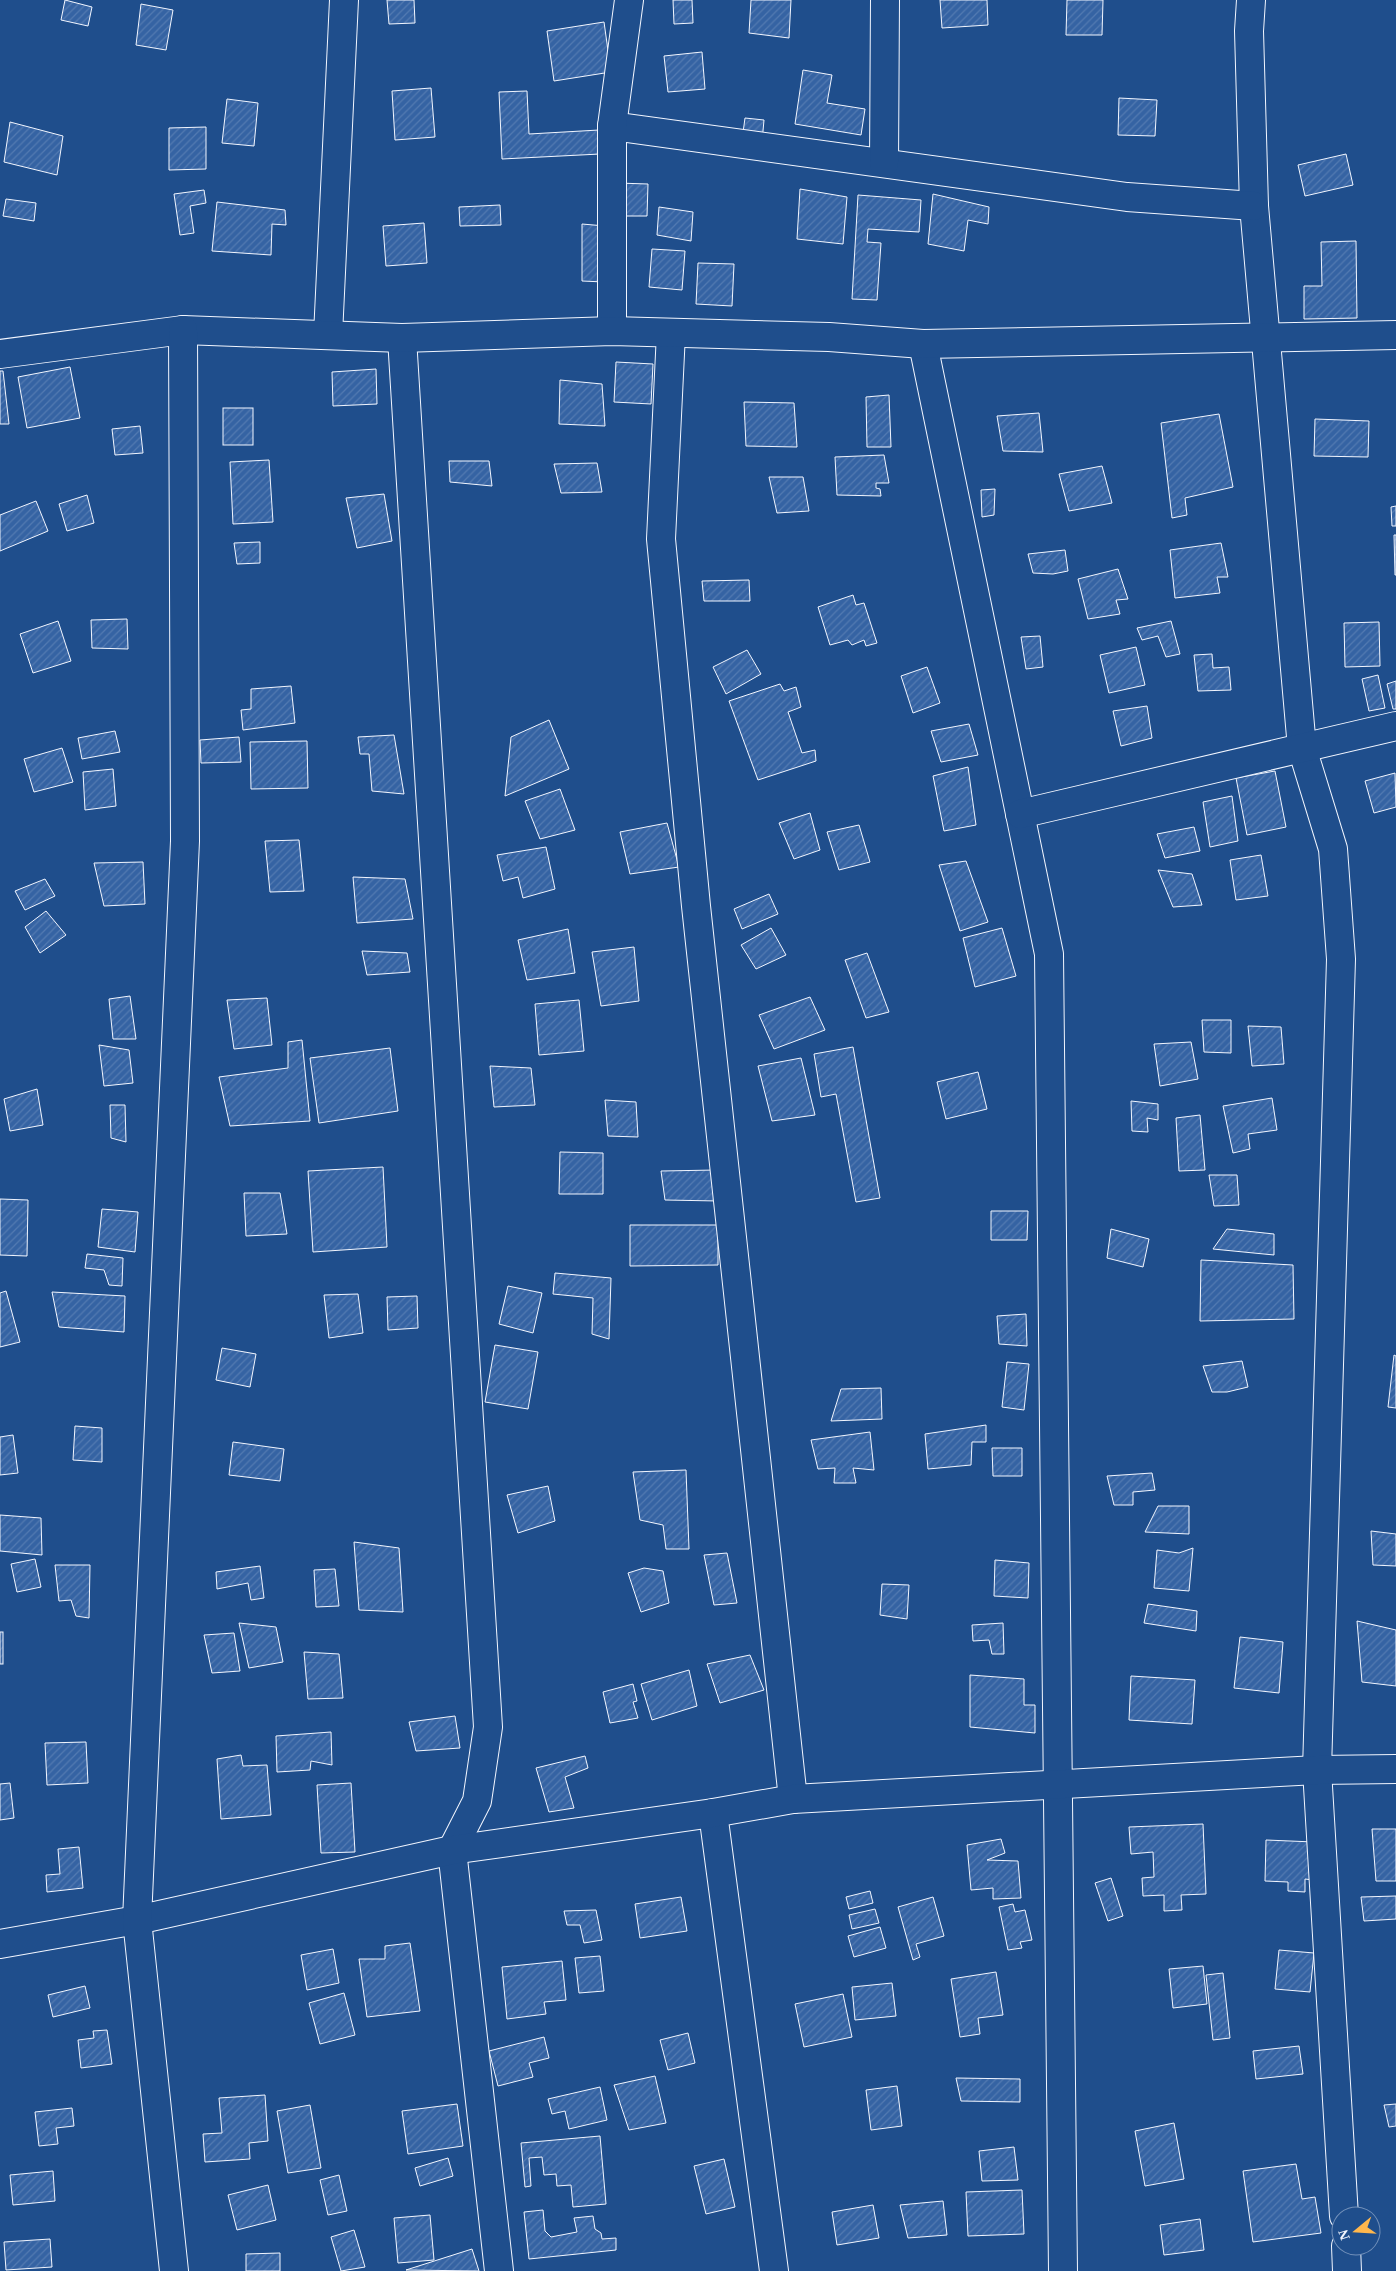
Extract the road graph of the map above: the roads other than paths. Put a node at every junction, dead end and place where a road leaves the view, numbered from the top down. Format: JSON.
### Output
{"nodes":[{"id":1,"x":344,"y":0,"type":"edge"},
{"id":2,"x":630,"y":0,"type":"edge"},
{"id":3,"x":885,"y":0,"type":"edge"},
{"id":4,"x":1251,"y":0,"type":"edge"},
{"id":5,"x":612,"y":126,"type":"junction"},
{"id":6,"x":884,"y":163,"type":"junction"},
{"id":7,"x":1254,"y":206,"type":"junction"},
{"id":8,"x":183,"y":330,"type":"junction"},
{"id":9,"x":612,"y":331,"type":"junction"},
{"id":10,"x":671,"y":333,"type":"junction"},
{"id":11,"x":328,"y":335,"type":"junction"},
{"id":12,"x":1396,"y":335,"type":"edge"},
{"id":13,"x":402,"y":338,"type":"junction"},
{"id":14,"x":1265,"y":338,"type":"junction"},
{"id":15,"x":924,"y":344,"type":"junction"},
{"id":16,"x":0,"y":354,"type":"edge"},
{"id":17,"x":1396,"y":726,"type":"edge"},
{"id":18,"x":1302,"y":748,"type":"junction"},
{"id":19,"x":1020,"y":814,"type":"junction"},
{"id":20,"x":1396,"y":1769,"type":"edge"},
{"id":21,"x":1317,"y":1770,"type":"junction"},
{"id":22,"x":1058,"y":1784,"type":"junction"},
{"id":23,"x":793,"y":1799,"type":"junction"},
{"id":24,"x":714,"y":1813,"type":"junction"},
{"id":25,"x":452,"y":1850,"type":"junction"},
{"id":26,"x":137,"y":1920,"type":"junction"},
{"id":27,"x":0,"y":1944,"type":"edge"},
{"id":28,"x":1343,"y":2206,"type":"edge"},
{"id":29,"x":1346,"y":2256,"type":"edge"},
{"id":30,"x":174,"y":2271,"type":"edge"},
{"id":31,"x":500,"y":2271,"type":"edge"},
{"id":32,"x":774,"y":2271,"type":"edge"},
{"id":33,"x":1063,"y":2271,"type":"edge"},
{"id":34,"x":1347,"y":2271,"type":"edge"}],
"edges":[{"from":1,"to":11,"type":"street"},
{"from":2,"to":5,"type":"street"},
{"from":3,"to":6,"type":"street"},
{"from":4,"to":7,"type":"street"},
{"from":5,"to":6,"type":"street"},
{"from":5,"to":9,"type":"street"},
{"from":6,"to":7,"type":"street"},
{"from":7,"to":14,"type":"street"},
{"from":8,"to":11,"type":"street"},
{"from":8,"to":16,"type":"street"},
{"from":8,"to":26,"type":"street"},
{"from":9,"to":10,"type":"street"},
{"from":9,"to":13,"type":"street"},
{"from":10,"to":15,"type":"street"},
{"from":10,"to":23,"type":"street"},
{"from":11,"to":13,"type":"street"},
{"from":12,"to":14,"type":"street"},
{"from":13,"to":25,"type":"street"},
{"from":14,"to":15,"type":"street"},
{"from":14,"to":18,"type":"street"},
{"from":15,"to":19,"type":"street"},
{"from":17,"to":18,"type":"street"},
{"from":18,"to":19,"type":"street"},
{"from":18,"to":21,"type":"street"},
{"from":19,"to":22,"type":"street"},
{"from":20,"to":21,"type":"street"},
{"from":21,"to":22,"type":"street"},
{"from":21,"to":28,"type":"street"},
{"from":22,"to":23,"type":"street"},
{"from":22,"to":33,"type":"street"},
{"from":23,"to":24,"type":"street"},
{"from":24,"to":25,"type":"street"},
{"from":24,"to":32,"type":"street"},
{"from":25,"to":26,"type":"street"},
{"from":25,"to":31,"type":"street"},
{"from":26,"to":27,"type":"street"},
{"from":26,"to":30,"type":"street"},
{"from":29,"to":34,"type":"street"}]}
